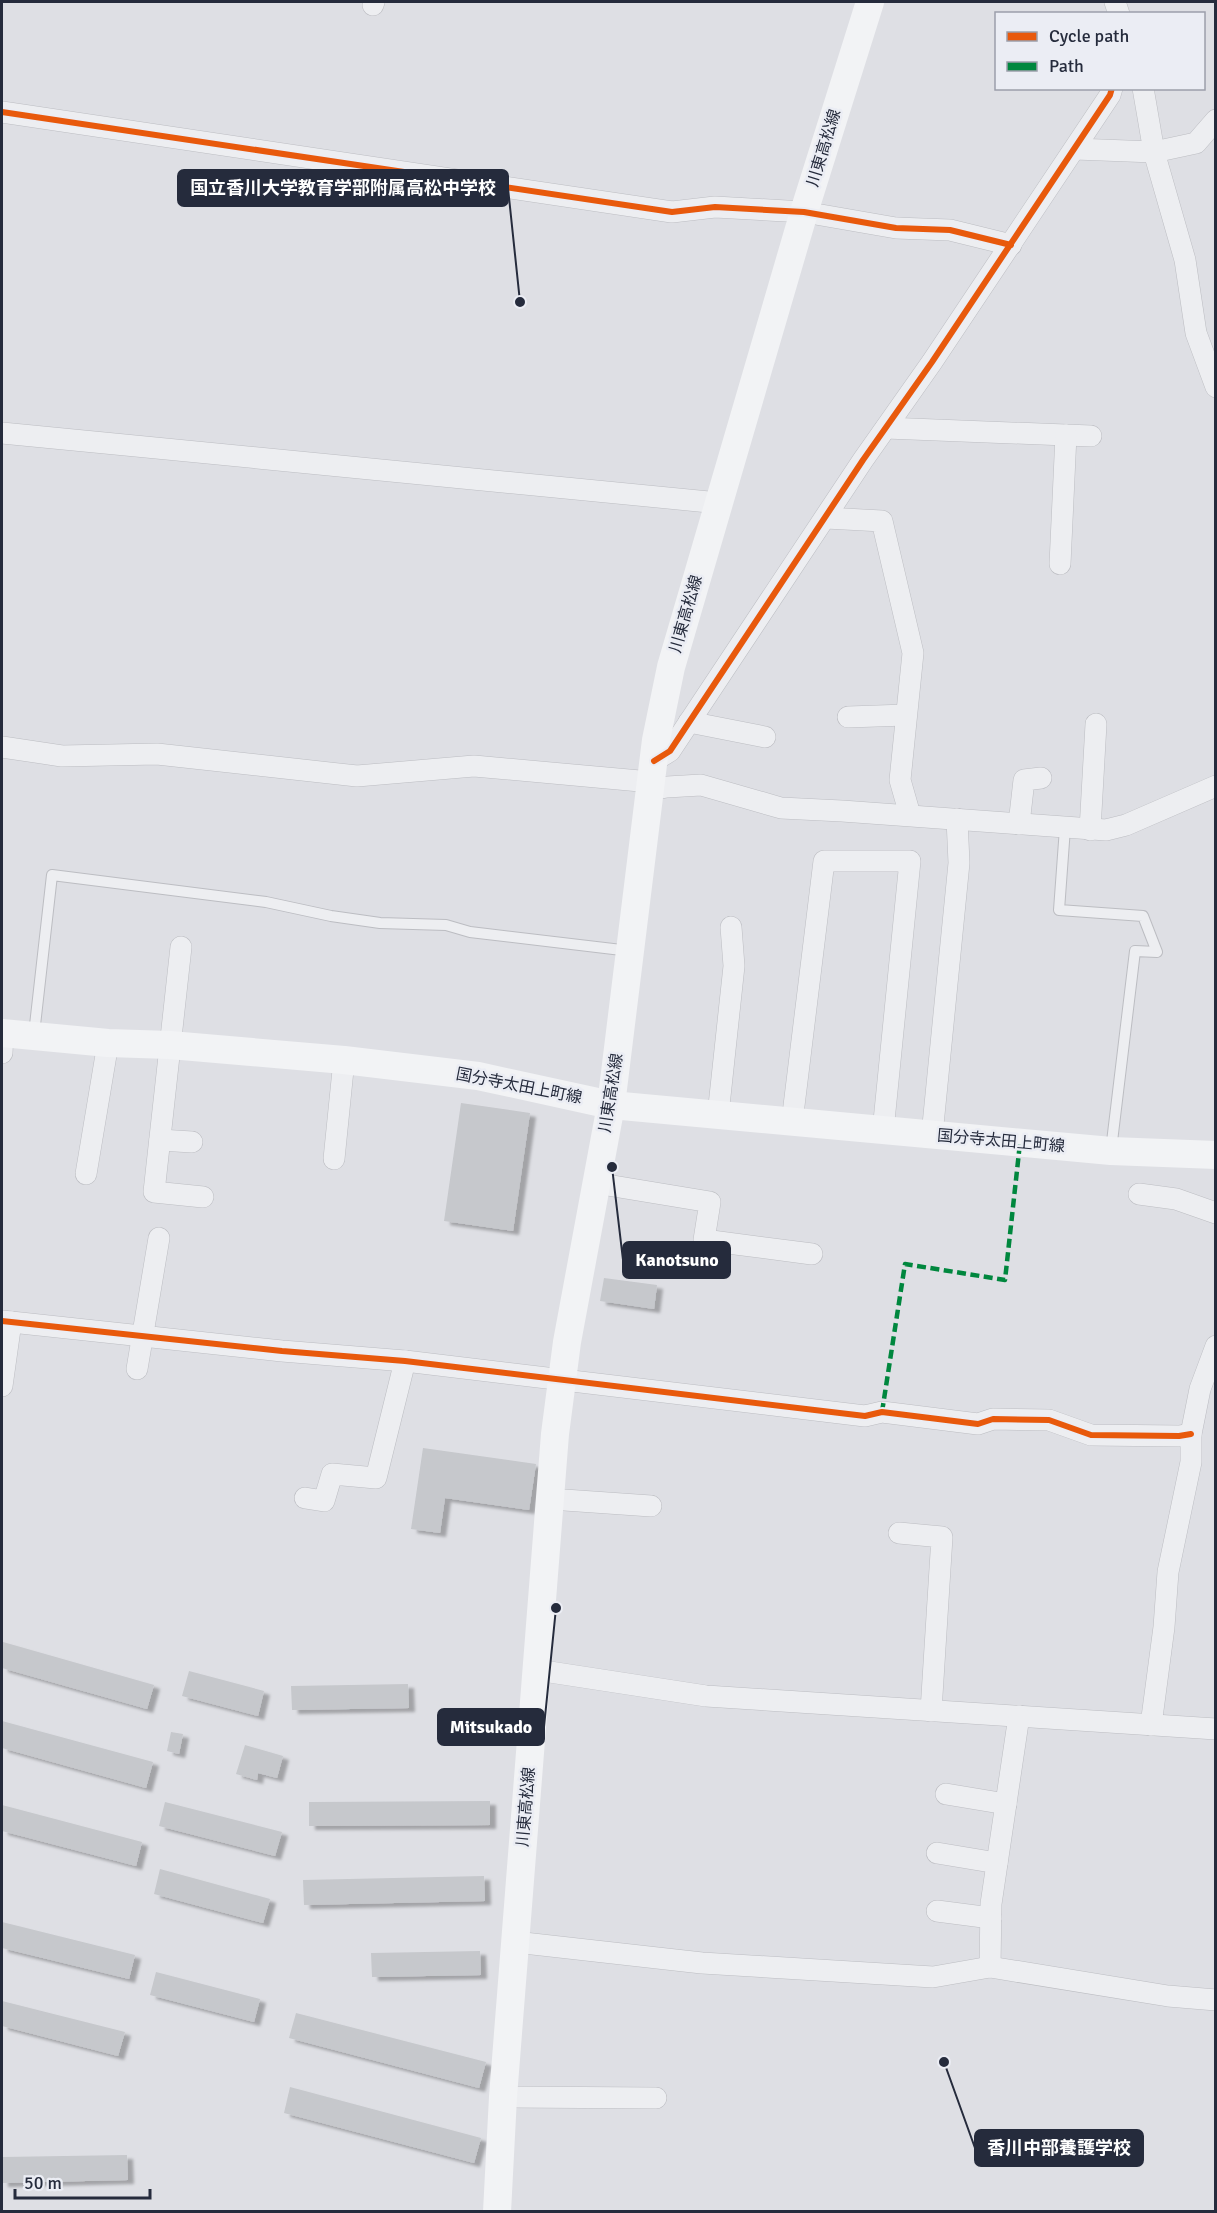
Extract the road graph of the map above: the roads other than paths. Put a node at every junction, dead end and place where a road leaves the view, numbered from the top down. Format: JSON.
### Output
{"nodes":[{"id":1,"x":870,"y":2,"type":"edge"},
{"id":2,"x":1111,"y":90,"type":"edge"},
{"id":3,"x":1143,"y":90,"type":"edge"},
{"id":4,"x":2,"y":112,"type":"edge"},
{"id":5,"x":1215,"y":120,"type":"edge"},
{"id":6,"x":1076,"y":149,"type":"junction"},
{"id":7,"x":1154,"y":153,"type":"junction"},
{"id":8,"x":804,"y":212,"type":"junction"},
{"id":9,"x":1011,"y":245,"type":"junction"},
{"id":10,"x":1215,"y":387,"type":"edge"},
{"id":11,"x":886,"y":428,"type":"junction"},
{"id":12,"x":2,"y":433,"type":"edge"},
{"id":13,"x":1066,"y":435,"type":"junction"},
{"id":14,"x":1091,"y":436,"type":"dead end"},
{"id":15,"x":719,"y":503,"type":"junction"},
{"id":16,"x":826,"y":518,"type":"junction"},
{"id":17,"x":1060,"y":564,"type":"dead end"},
{"id":18,"x":906,"y":715,"type":"junction"},
{"id":19,"x":848,"y":717,"type":"dead end"},
{"id":20,"x":689,"y":722,"type":"junction"},
{"id":21,"x":1096,"y":724,"type":"dead end"},
{"id":22,"x":765,"y":737,"type":"dead end"},
{"id":23,"x":2,"y":747,"type":"edge"},
{"id":24,"x":652,"y":778,"type":"junction"},
{"id":25,"x":1041,"y":778,"type":"dead end"},
{"id":26,"x":1215,"y":786,"type":"edge"},
{"id":27,"x":910,"y":815,"type":"junction"},
{"id":28,"x":957,"y":819,"type":"junction"},
{"id":29,"x":1019,"y":824,"type":"junction"},
{"id":30,"x":1065,"y":828,"type":"junction"},
{"id":31,"x":1090,"y":830,"type":"junction"},
{"id":32,"x":731,"y":927,"type":"dead end"},
{"id":33,"x":181,"y":947,"type":"dead end"},
{"id":34,"x":631,"y":951,"type":"junction"},
{"id":35,"x":34,"y":1036,"type":"junction"},
{"id":36,"x":2,"y":1039,"type":"edge"},
{"id":37,"x":108,"y":1042,"type":"junction"},
{"id":38,"x":170,"y":1045,"type":"junction"},
{"id":39,"x":344,"y":1060,"type":"junction"},
{"id":40,"x":611,"y":1105,"type":"junction"},
{"id":41,"x":718,"y":1115,"type":"junction"},
{"id":42,"x":792,"y":1122,"type":"junction"},
{"id":43,"x":883,"y":1131,"type":"junction"},
{"id":44,"x":932,"y":1135,"type":"junction"},
{"id":45,"x":160,"y":1140,"type":"junction"},
{"id":46,"x":192,"y":1142,"type":"dead end"},
{"id":47,"x":1111,"y":1151,"type":"junction"},
{"id":48,"x":1215,"y":1155,"type":"edge"},
{"id":49,"x":334,"y":1159,"type":"dead end"},
{"id":50,"x":86,"y":1174,"type":"dead end"},
{"id":51,"x":596,"y":1183,"type":"junction"},
{"id":52,"x":1139,"y":1194,"type":"dead end"},
{"id":53,"x":203,"y":1197,"type":"dead end"},
{"id":54,"x":1215,"y":1213,"type":"edge"},
{"id":55,"x":159,"y":1238,"type":"dead end"},
{"id":56,"x":812,"y":1254,"type":"dead end"},
{"id":57,"x":6,"y":1322,"type":"edge"},
{"id":58,"x":143,"y":1336,"type":"junction"},
{"id":59,"x":1215,"y":1346,"type":"edge"},
{"id":60,"x":405,"y":1361,"type":"junction"},
{"id":61,"x":137,"y":1369,"type":"dead end"},
{"id":62,"x":562,"y":1378,"type":"junction"},
{"id":63,"x":2,"y":1386,"type":"edge"},
{"id":64,"x":1191,"y":1434,"type":"junction"},
{"id":65,"x":305,"y":1498,"type":"dead end"},
{"id":66,"x":550,"y":1498,"type":"junction"},
{"id":67,"x":651,"y":1506,"type":"dead end"},
{"id":68,"x":899,"y":1533,"type":"dead end"},
{"id":69,"x":537,"y":1670,"type":"junction"},
{"id":70,"x":931,"y":1711,"type":"junction"},
{"id":71,"x":1019,"y":1716,"type":"junction"},
{"id":72,"x":1152,"y":1725,"type":"junction"},
{"id":73,"x":1215,"y":1729,"type":"edge"},
{"id":74,"x":946,"y":1794,"type":"dead end"},
{"id":75,"x":1006,"y":1804,"type":"junction"},
{"id":76,"x":937,"y":1853,"type":"dead end"},
{"id":77,"x":997,"y":1863,"type":"junction"},
{"id":78,"x":937,"y":1911,"type":"dead end"},
{"id":79,"x":991,"y":1918,"type":"junction"},
{"id":80,"x":515,"y":1942,"type":"junction"},
{"id":81,"x":990,"y":1967,"type":"junction"},
{"id":82,"x":1215,"y":2000,"type":"edge"},
{"id":83,"x":503,"y":2097,"type":"junction"},
{"id":84,"x":656,"y":2098,"type":"dead end"},
{"id":85,"x":497,"y":2211,"type":"edge"}],
"edges":[{"from":1,"to":8,"type":"main road","name":"川東高松線"},
{"from":2,"to":6,"type":"street"},
{"from":3,"to":7,"type":"street"},
{"from":4,"to":8,"type":"street"},
{"from":5,"to":7,"type":"street"},
{"from":6,"to":7,"type":"street"},
{"from":6,"to":9,"type":"street"},
{"from":7,"to":10,"type":"street"},
{"from":8,"to":9,"type":"street"},
{"from":8,"to":15,"type":"main road","name":"川東高松線"},
{"from":9,"to":11,"type":"street"},
{"from":11,"to":13,"type":"street"},
{"from":11,"to":16,"type":"street"},
{"from":12,"to":15,"type":"street"},
{"from":13,"to":14,"type":"street"},
{"from":13,"to":17,"type":"street"},
{"from":15,"to":24,"type":"main road","name":"川東高松線"},
{"from":16,"to":18,"type":"street"},
{"from":16,"to":20,"type":"street"},
{"from":18,"to":19,"type":"street"},
{"from":18,"to":27,"type":"street"},
{"from":20,"to":22,"type":"street"},
{"from":20,"to":24,"type":"street"},
{"from":21,"to":31,"type":"street"},
{"from":23,"to":24,"type":"street"},
{"from":24,"to":27,"type":"street"},
{"from":24,"to":34,"type":"main road","name":"川東高松線"},
{"from":25,"to":29,"type":"street"},
{"from":26,"to":31,"type":"street"},
{"from":27,"to":28,"type":"street"},
{"from":28,"to":29,"type":"street"},
{"from":28,"to":44,"type":"street"},
{"from":29,"to":30,"type":"street"},
{"from":30,"to":31,"type":"street"},
{"from":30,"to":47,"type":"lane"},
{"from":32,"to":41,"type":"street"},
{"from":33,"to":38,"type":"street"},
{"from":34,"to":35,"type":"lane"},
{"from":34,"to":40,"type":"main road","name":"川東高松線"},
{"from":35,"to":36,"type":"main road","name":"国分寺太田上町線"},
{"from":35,"to":37,"type":"main road","name":"国分寺太田上町線"},
{"from":37,"to":38,"type":"main road","name":"国分寺太田上町線"},
{"from":37,"to":50,"type":"street"},
{"from":38,"to":39,"type":"main road","name":"国分寺太田上町線"},
{"from":38,"to":45,"type":"street"},
{"from":39,"to":40,"type":"main road","name":"国分寺太田上町線"},
{"from":39,"to":49,"type":"street"},
{"from":40,"to":41,"type":"main road","name":"国分寺太田上町線"},
{"from":40,"to":51,"type":"main road","name":"川東高松線"},
{"from":41,"to":42,"type":"main road","name":"国分寺太田上町線"},
{"from":42,"to":43,"type":"main road","name":"国分寺太田上町線"},
{"from":42,"to":43,"type":"street"},
{"from":43,"to":44,"type":"main road","name":"国分寺太田上町線"},
{"from":44,"to":47,"type":"main road","name":"国分寺太田上町線"},
{"from":45,"to":46,"type":"street"},
{"from":45,"to":53,"type":"street"},
{"from":47,"to":48,"type":"main road","name":"国分寺太田上町線"},
{"from":51,"to":56,"type":"street"},
{"from":51,"to":62,"type":"main road","name":"川東高松線"},
{"from":52,"to":54,"type":"street"},
{"from":55,"to":58,"type":"street"},
{"from":57,"to":58,"type":"street"},
{"from":57,"to":63,"type":"street"},
{"from":58,"to":60,"type":"street"},
{"from":58,"to":61,"type":"street"},
{"from":59,"to":64,"type":"street"},
{"from":60,"to":62,"type":"street"},
{"from":60,"to":65,"type":"street"},
{"from":62,"to":64,"type":"street"},
{"from":62,"to":66,"type":"main road","name":"川東高松線"},
{"from":64,"to":72,"type":"street"},
{"from":66,"to":67,"type":"street"},
{"from":66,"to":69,"type":"main road","name":"川東高松線"},
{"from":68,"to":70,"type":"street"},
{"from":69,"to":70,"type":"street"},
{"from":69,"to":80,"type":"main road","name":"川東高松線"},
{"from":70,"to":71,"type":"street"},
{"from":71,"to":72,"type":"street"},
{"from":71,"to":75,"type":"street"},
{"from":72,"to":73,"type":"street"},
{"from":74,"to":75,"type":"street"},
{"from":75,"to":77,"type":"street"},
{"from":76,"to":77,"type":"street"},
{"from":77,"to":79,"type":"street"},
{"from":78,"to":79,"type":"street"},
{"from":79,"to":81,"type":"street"},
{"from":80,"to":81,"type":"street"},
{"from":80,"to":83,"type":"main road","name":"川東高松線"},
{"from":81,"to":82,"type":"street"},
{"from":83,"to":84,"type":"street"},
{"from":83,"to":85,"type":"main road","name":"川東高松線"}]}
